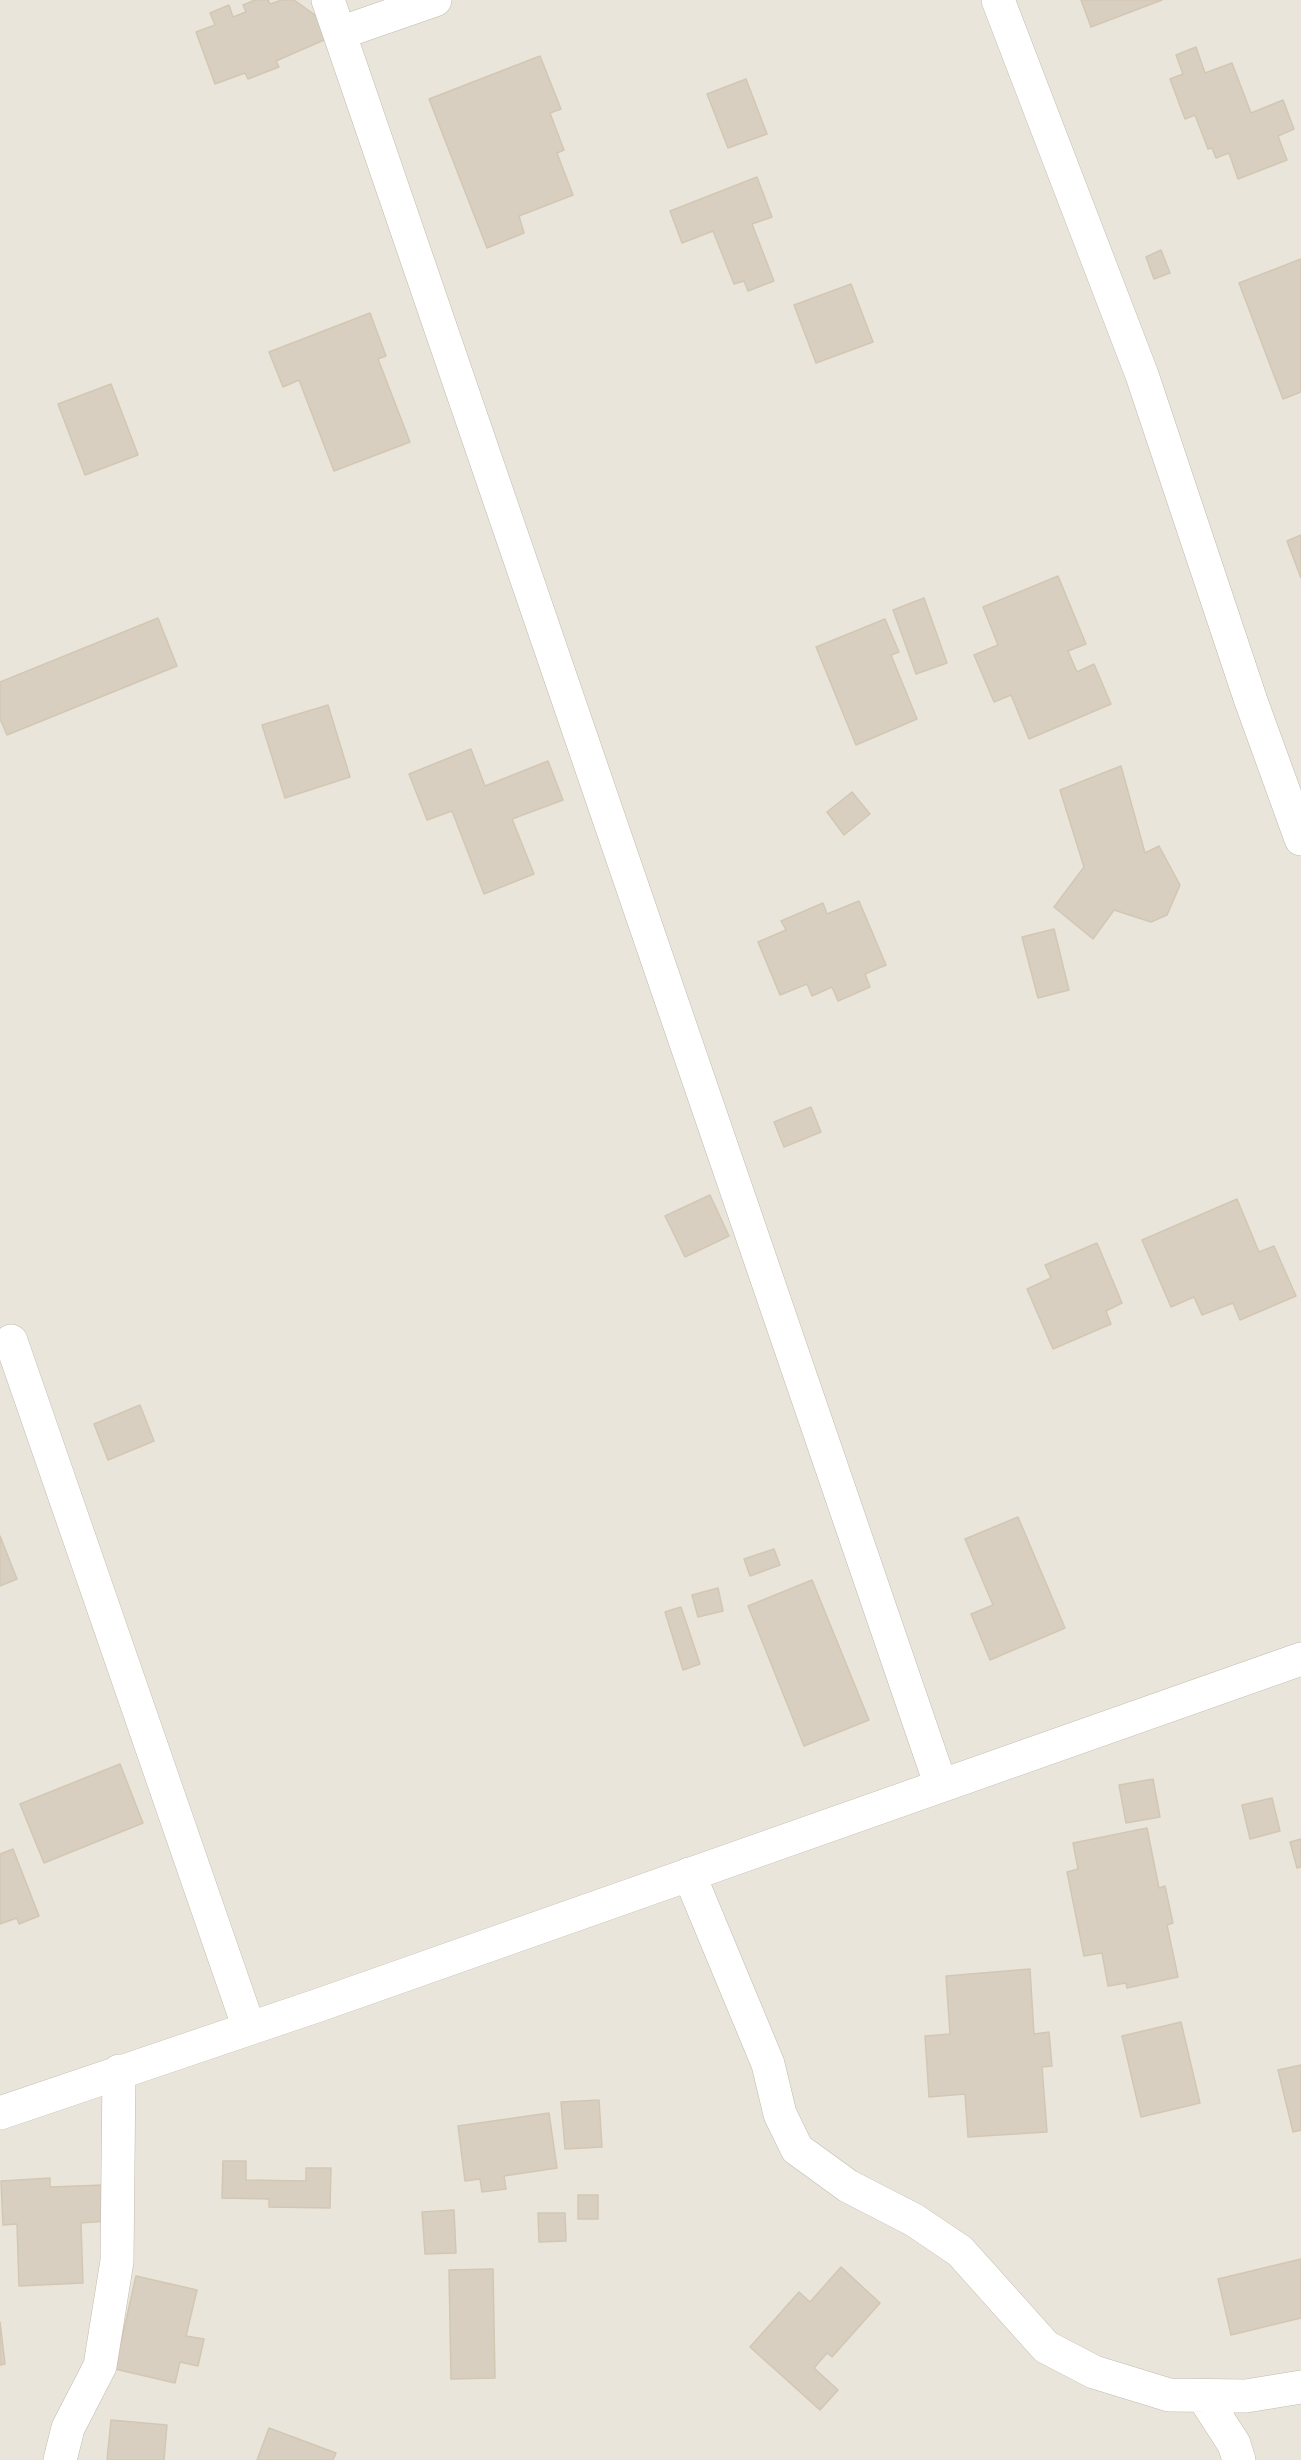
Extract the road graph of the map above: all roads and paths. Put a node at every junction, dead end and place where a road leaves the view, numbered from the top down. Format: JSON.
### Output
{"nodes":[{"id":1,"x":328,"y":0,"type":"edge"},
{"id":2,"x":435,"y":0,"type":"edge"},
{"id":3,"x":998,"y":0,"type":"edge"},
{"id":4,"x":340,"y":33,"type":"junction"},
{"id":5,"x":1301,"y":839,"type":"edge"},
{"id":6,"x":11,"y":1341,"type":"dead end"},
{"id":7,"x":1301,"y":1659,"type":"edge"},
{"id":8,"x":941,"y":1786,"type":"junction"},
{"id":9,"x":689,"y":1874,"type":"junction"},
{"id":10,"x":249,"y":2028,"type":"junction"},
{"id":11,"x":119,"y":2071,"type":"junction"},
{"id":12,"x":0,"y":2113,"type":"edge"},
{"id":13,"x":1301,"y":2387,"type":"edge"},
{"id":14,"x":1203,"y":2396,"type":"junction"},
{"id":15,"x":60,"y":2460,"type":"edge"},
{"id":16,"x":1239,"y":2460,"type":"edge"}],
"edges":[{"from":1,"to":4,"type":"street"},
{"from":2,"to":4,"type":"street"},
{"from":3,"to":5,"type":"street"},
{"from":4,"to":8,"type":"street"},
{"from":6,"to":10,"type":"street"},
{"from":7,"to":8,"type":"street"},
{"from":8,"to":9,"type":"street"},
{"from":9,"to":10,"type":"street"},
{"from":9,"to":14,"type":"street"},
{"from":10,"to":11,"type":"street"},
{"from":11,"to":12,"type":"street"},
{"from":11,"to":15,"type":"street"},
{"from":13,"to":14,"type":"street"},
{"from":14,"to":16,"type":"street"}]}
